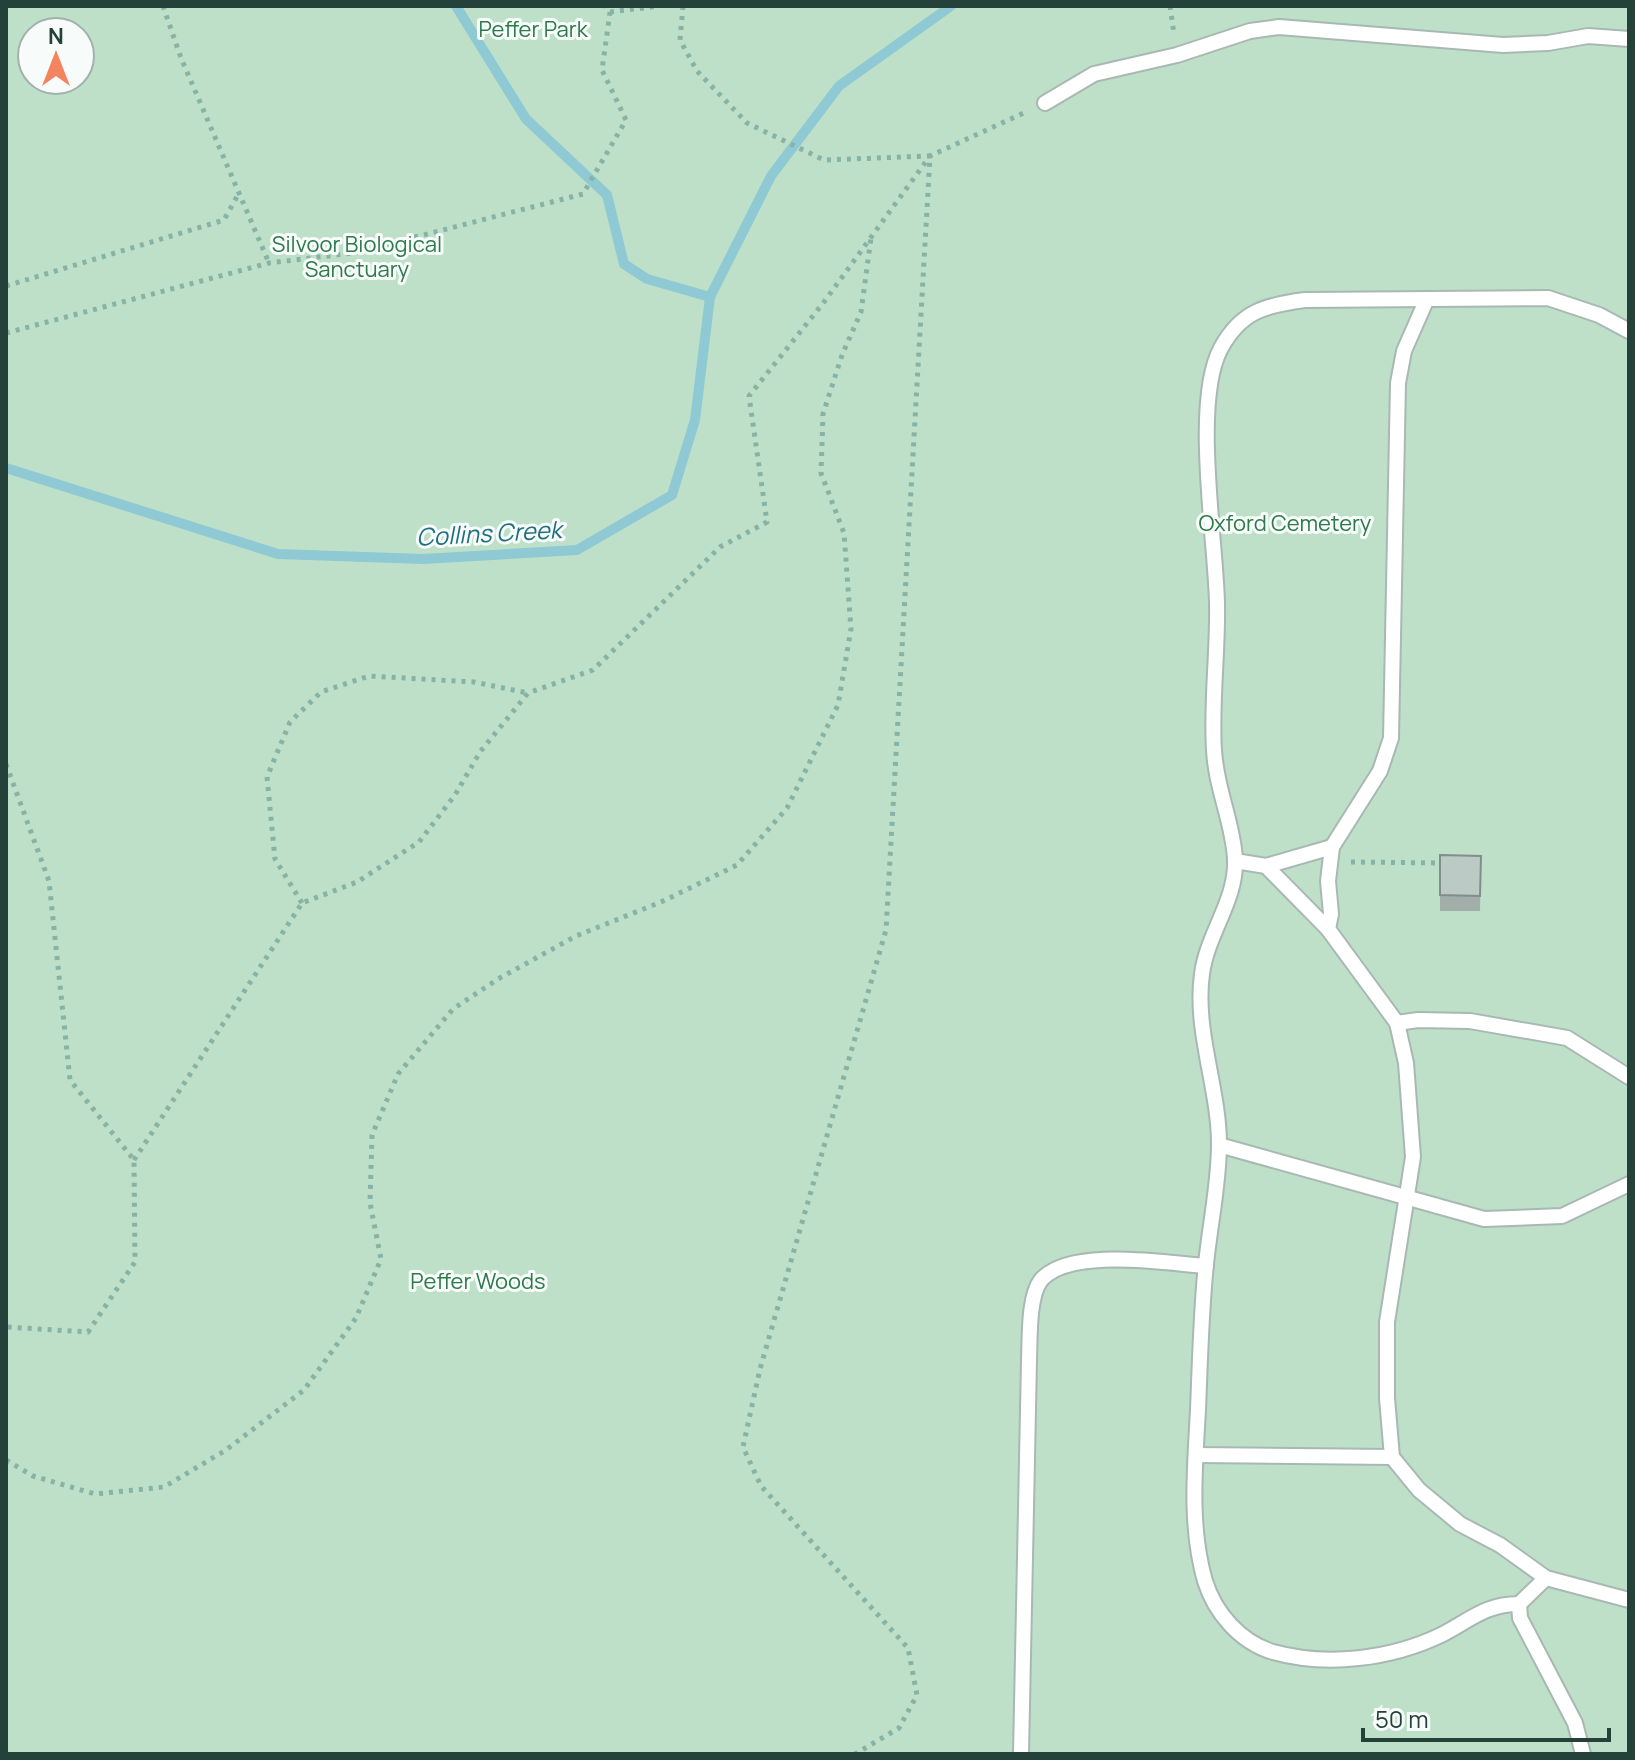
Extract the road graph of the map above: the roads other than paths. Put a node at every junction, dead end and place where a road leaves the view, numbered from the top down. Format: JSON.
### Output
{"nodes":[{"id":1,"x":1629,"y":39,"type":"edge"},
{"id":2,"x":1045,"y":103,"type":"road end"},
{"id":3,"x":1426,"y":301,"type":"junction"},
{"id":4,"x":1629,"y":331,"type":"edge"},
{"id":5,"x":1331,"y":854,"type":"junction"},
{"id":6,"x":1235,"y":861,"type":"junction"},
{"id":7,"x":1266,"y":866,"type":"junction"},
{"id":8,"x":1328,"y":929,"type":"junction"},
{"id":9,"x":1397,"y":1023,"type":"junction"},
{"id":10,"x":1629,"y":1077,"type":"edge"},
{"id":11,"x":1219,"y":1145,"type":"junction"},
{"id":12,"x":1629,"y":1184,"type":"edge"},
{"id":13,"x":1406,"y":1198,"type":"junction"},
{"id":14,"x":1206,"y":1266,"type":"junction"},
{"id":15,"x":1196,"y":1455,"type":"junction"},
{"id":16,"x":1392,"y":1457,"type":"junction"},
{"id":17,"x":1546,"y":1578,"type":"junction"},
{"id":18,"x":1629,"y":1600,"type":"edge"},
{"id":19,"x":1519,"y":1604,"type":"junction"},
{"id":20,"x":1021,"y":1754,"type":"edge"},
{"id":21,"x":1583,"y":1754,"type":"edge"}],
"edges":[{"from":1,"to":2,"type":"lane"},
{"from":3,"to":4,"type":"lane"},
{"from":3,"to":5,"type":"lane"},
{"from":3,"to":6,"type":"lane"},
{"from":5,"to":7,"type":"lane"},
{"from":5,"to":8,"type":"lane"},
{"from":6,"to":7,"type":"lane"},
{"from":6,"to":11,"type":"lane"},
{"from":7,"to":8,"type":"lane"},
{"from":8,"to":9,"type":"lane"},
{"from":9,"to":10,"type":"lane"},
{"from":9,"to":13,"type":"lane"},
{"from":11,"to":13,"type":"lane"},
{"from":11,"to":14,"type":"lane"},
{"from":12,"to":13,"type":"lane"},
{"from":13,"to":16,"type":"lane"},
{"from":14,"to":15,"type":"lane"},
{"from":14,"to":20,"type":"lane"},
{"from":15,"to":16,"type":"lane"},
{"from":15,"to":19,"type":"lane"},
{"from":16,"to":17,"type":"lane"},
{"from":17,"to":18,"type":"lane"},
{"from":17,"to":19,"type":"lane"},
{"from":19,"to":21,"type":"lane"}]}
